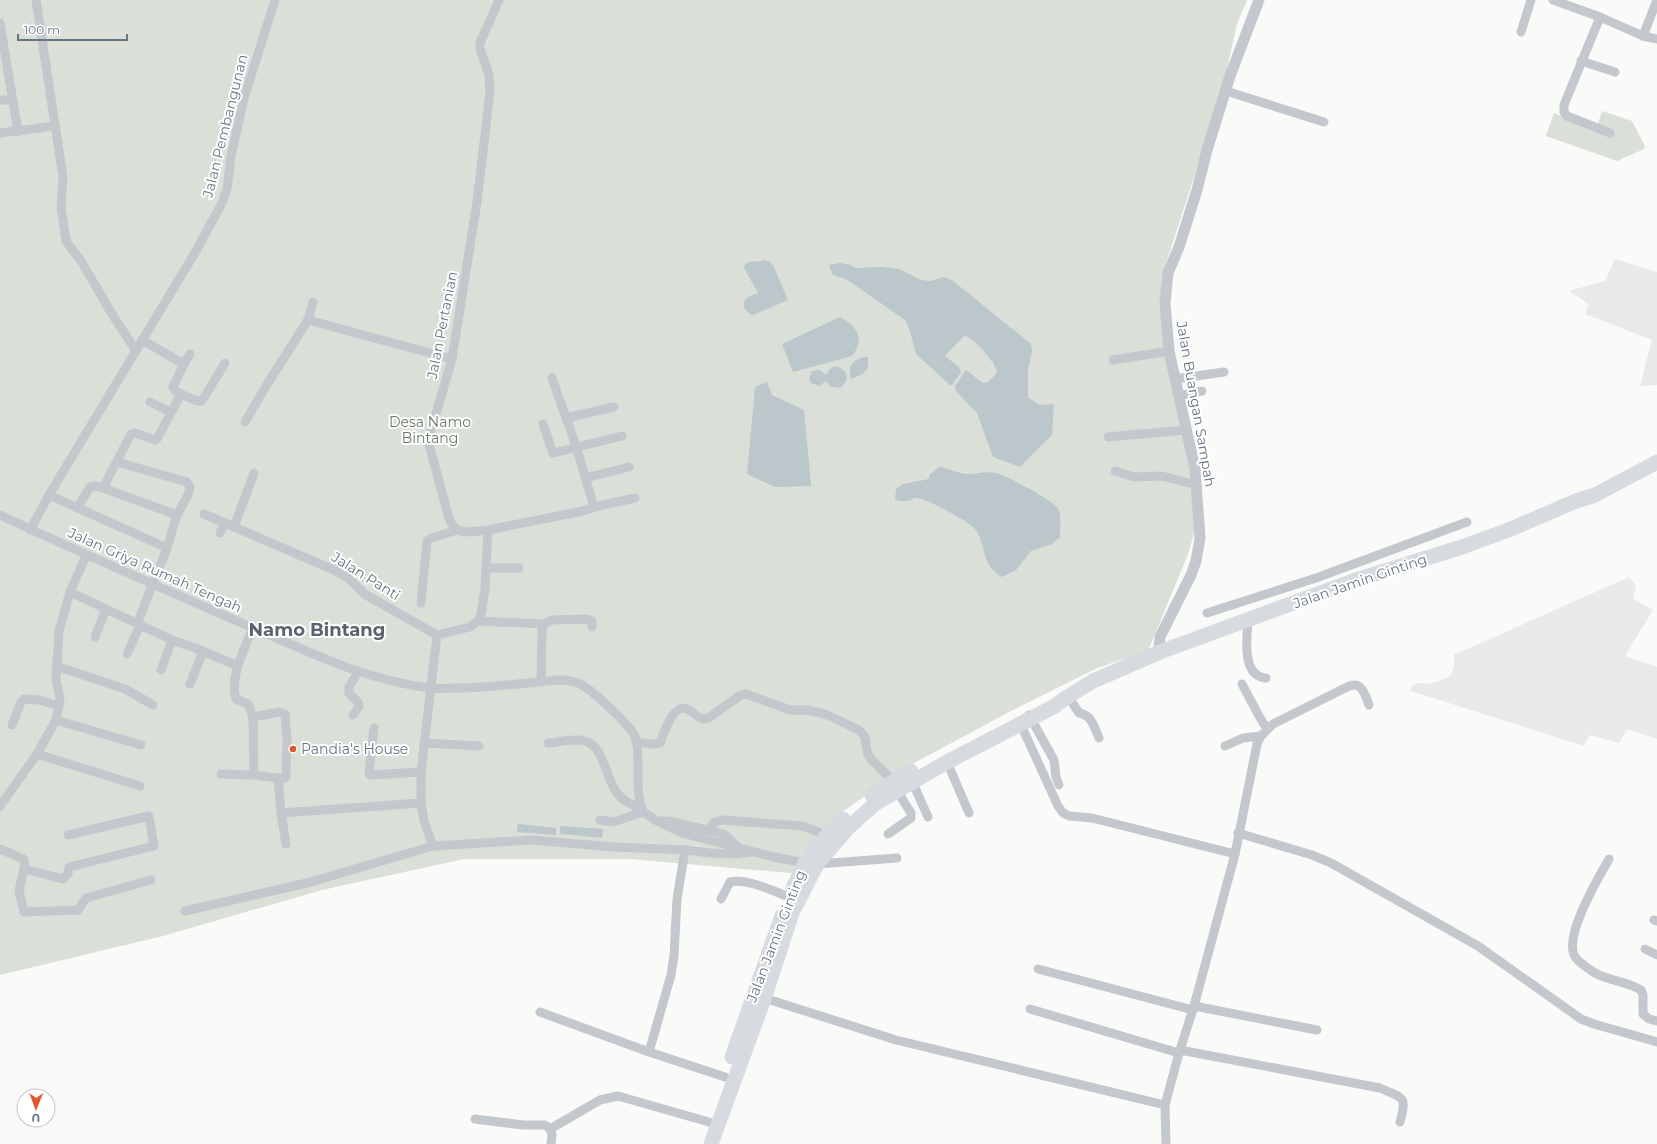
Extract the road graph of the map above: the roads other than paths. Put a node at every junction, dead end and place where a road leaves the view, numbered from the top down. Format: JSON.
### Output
{"nodes":[{"id":1,"x":36,"y":0,"type":"edge"},
{"id":2,"x":276,"y":0,"type":"edge"},
{"id":3,"x":499,"y":0,"type":"edge"},
{"id":4,"x":1259,"y":0,"type":"edge"},
{"id":5,"x":1531,"y":0,"type":"edge"},
{"id":6,"x":1553,"y":0,"type":"edge"},
{"id":7,"x":1657,"y":0,"type":"edge"},
{"id":8,"x":1600,"y":17,"type":"junction"},
{"id":9,"x":0,"y":23,"type":"edge"},
{"id":10,"x":1521,"y":32,"type":"dead end"},
{"id":11,"x":1643,"y":36,"type":"junction"},
{"id":12,"x":1,"y":38,"type":"edge"},
{"id":13,"x":1657,"y":39,"type":"edge"},
{"id":14,"x":1581,"y":61,"type":"junction"},
{"id":15,"x":4,"y":69,"type":"edge"},
{"id":16,"x":1615,"y":72,"type":"dead end"},
{"id":17,"x":1226,"y":91,"type":"junction"},
{"id":18,"x":0,"y":100,"type":"edge"},
{"id":19,"x":13,"y":100,"type":"junction"},
{"id":20,"x":1324,"y":122,"type":"dead end"},
{"id":21,"x":55,"y":126,"type":"junction"},
{"id":22,"x":18,"y":132,"type":"junction"},
{"id":23,"x":0,"y":133,"type":"edge"},
{"id":24,"x":1610,"y":133,"type":"dead end"},
{"id":25,"x":313,"y":302,"type":"dead end"},
{"id":26,"x":308,"y":320,"type":"junction"},
{"id":27,"x":142,"y":340,"type":"junction"},
{"id":28,"x":136,"y":351,"type":"junction"},
{"id":29,"x":1169,"y":351,"type":"junction"},
{"id":30,"x":190,"y":354,"type":"dead end"},
{"id":31,"x":452,"y":359,"type":"junction"},
{"id":32,"x":1113,"y":360,"type":"dead end"},
{"id":33,"x":225,"y":363,"type":"dead end"},
{"id":34,"x":184,"y":364,"type":"junction"},
{"id":35,"x":1224,"y":372,"type":"dead end"},
{"id":36,"x":552,"y":378,"type":"dead end"},
{"id":37,"x":1175,"y":379,"type":"junction"},
{"id":38,"x":1202,"y":391,"type":"dead end"},
{"id":39,"x":181,"y":394,"type":"junction"},
{"id":40,"x":1178,"y":396,"type":"junction"},
{"id":41,"x":150,"y":402,"type":"dead end"},
{"id":42,"x":614,"y":407,"type":"dead end"},
{"id":43,"x":171,"y":412,"type":"junction"},
{"id":44,"x":566,"y":418,"type":"junction"},
{"id":45,"x":245,"y":422,"type":"dead end"},
{"id":46,"x":542,"y":424,"type":"dead end"},
{"id":47,"x":1186,"y":430,"type":"junction"},
{"id":48,"x":622,"y":436,"type":"dead end"},
{"id":49,"x":1108,"y":437,"type":"dead end"},
{"id":50,"x":576,"y":446,"type":"junction"},
{"id":51,"x":117,"y":462,"type":"junction"},
{"id":52,"x":1657,"y":462,"type":"edge"},
{"id":53,"x":629,"y":467,"type":"dead end"},
{"id":54,"x":1115,"y":471,"type":"dead end"},
{"id":55,"x":254,"y":473,"type":"dead end"},
{"id":56,"x":585,"y":478,"type":"junction"},
{"id":57,"x":1197,"y":485,"type":"junction"},
{"id":58,"x":103,"y":488,"type":"junction"},
{"id":59,"x":49,"y":495,"type":"junction"},
{"id":60,"x":635,"y":498,"type":"dead end"},
{"id":61,"x":594,"y":507,"type":"junction"},
{"id":62,"x":77,"y":508,"type":"junction"},
{"id":63,"x":204,"y":514,"type":"dead end"},
{"id":64,"x":0,"y":515,"type":"edge"},
{"id":65,"x":177,"y":515,"type":"junction"},
{"id":66,"x":1467,"y":522,"type":"dead end"},
{"id":67,"x":229,"y":525,"type":"junction"},
{"id":68,"x":30,"y":530,"type":"junction"},
{"id":69,"x":457,"y":530,"type":"junction"},
{"id":70,"x":488,"y":530,"type":"junction"},
{"id":71,"x":220,"y":533,"type":"dead end"},
{"id":72,"x":167,"y":548,"type":"junction"},
{"id":73,"x":86,"y":556,"type":"junction"},
{"id":74,"x":486,"y":568,"type":"junction"},
{"id":75,"x":519,"y":568,"type":"dead end"},
{"id":76,"x":1316,"y":578,"type":"junction"},
{"id":77,"x":153,"y":584,"type":"junction"},
{"id":78,"x":70,"y":592,"type":"junction"},
{"id":79,"x":1322,"y":593,"type":"junction"},
{"id":80,"x":420,"y":603,"type":"dead end"},
{"id":81,"x":106,"y":609,"type":"junction"},
{"id":82,"x":1207,"y":613,"type":"dead end"},
{"id":83,"x":478,"y":621,"type":"junction"},
{"id":84,"x":1248,"y":621,"type":"junction"},
{"id":85,"x":138,"y":624,"type":"junction"},
{"id":86,"x":544,"y":624,"type":"junction"},
{"id":87,"x":592,"y":627,"type":"dead end"},
{"id":88,"x":253,"y":628,"type":"junction"},
{"id":89,"x":437,"y":635,"type":"junction"},
{"id":90,"x":95,"y":637,"type":"dead end"},
{"id":91,"x":172,"y":640,"type":"junction"},
{"id":92,"x":203,"y":652,"type":"junction"},
{"id":93,"x":1160,"y":652,"type":"junction"},
{"id":94,"x":127,"y":654,"type":"dead end"},
{"id":95,"x":56,"y":666,"type":"junction"},
{"id":96,"x":238,"y":666,"type":"junction"},
{"id":97,"x":161,"y":670,"type":"dead end"},
{"id":98,"x":358,"y":672,"type":"junction"},
{"id":99,"x":1266,"y":678,"type":"dead end"},
{"id":100,"x":541,"y":681,"type":"junction"},
{"id":101,"x":190,"y":684,"type":"dead end"},
{"id":102,"x":1242,"y":684,"type":"dead end"},
{"id":103,"x":431,"y":688,"type":"junction"},
{"id":104,"x":1066,"y":698,"type":"junction"},
{"id":105,"x":1369,"y":704,"type":"dead end"},
{"id":106,"x":153,"y":705,"type":"dead end"},
{"id":107,"x":59,"y":706,"type":"junction"},
{"id":108,"x":353,"y":715,"type":"dead end"},
{"id":109,"x":253,"y":717,"type":"junction"},
{"id":110,"x":1027,"y":719,"type":"junction"},
{"id":111,"x":56,"y":720,"type":"junction"},
{"id":112,"x":12,"y":725,"type":"dead end"},
{"id":113,"x":374,"y":728,"type":"dead end"},
{"id":114,"x":1264,"y":732,"type":"junction"},
{"id":115,"x":1099,"y":738,"type":"dead end"},
{"id":116,"x":425,"y":742,"type":"junction"},
{"id":117,"x":636,"y":742,"type":"junction"},
{"id":118,"x":548,"y":743,"type":"dead end"},
{"id":119,"x":141,"y":745,"type":"dead end"},
{"id":120,"x":479,"y":746,"type":"dead end"},
{"id":121,"x":1225,"y":746,"type":"dead end"},
{"id":122,"x":36,"y":754,"type":"junction"},
{"id":123,"x":947,"y":762,"type":"junction"},
{"id":124,"x":421,"y":772,"type":"junction"},
{"id":125,"x":221,"y":774,"type":"dead end"},
{"id":126,"x":254,"y":775,"type":"junction"},
{"id":127,"x":278,"y":778,"type":"junction"},
{"id":128,"x":912,"y":781,"type":"junction"},
{"id":129,"x":1058,"y":785,"type":"dead end"},
{"id":130,"x":140,"y":786,"type":"dead end"},
{"id":131,"x":894,"y":787,"type":"junction"},
{"id":132,"x":420,"y":803,"type":"junction"},
{"id":133,"x":0,"y":806,"type":"edge"},
{"id":134,"x":642,"y":810,"type":"junction"},
{"id":135,"x":281,"y":813,"type":"junction"},
{"id":136,"x":970,"y":813,"type":"dead end"},
{"id":137,"x":928,"y":817,"type":"dead end"},
{"id":138,"x":600,"y":820,"type":"dead end"},
{"id":139,"x":657,"y":821,"type":"junction"},
{"id":140,"x":708,"y":830,"type":"junction"},
{"id":141,"x":1238,"y":833,"type":"junction"},
{"id":142,"x":888,"y":834,"type":"dead end"},
{"id":143,"x":68,"y":835,"type":"dead end"},
{"id":144,"x":827,"y":835,"type":"junction"},
{"id":145,"x":286,"y":844,"type":"dead end"},
{"id":146,"x":433,"y":846,"type":"junction"},
{"id":147,"x":737,"y":846,"type":"junction"},
{"id":148,"x":0,"y":849,"type":"edge"},
{"id":149,"x":685,"y":850,"type":"junction"},
{"id":150,"x":755,"y":851,"type":"junction"},
{"id":151,"x":1234,"y":854,"type":"junction"},
{"id":152,"x":897,"y":858,"type":"dead end"},
{"id":153,"x":1609,"y":859,"type":"dead end"},
{"id":154,"x":811,"y":864,"type":"junction"},
{"id":155,"x":24,"y":869,"type":"junction"},
{"id":156,"x":151,"y":880,"type":"dead end"},
{"id":157,"x":789,"y":897,"type":"junction"},
{"id":158,"x":721,"y":899,"type":"dead end"},
{"id":159,"x":185,"y":911,"type":"dead end"},
{"id":160,"x":1645,"y":949,"type":"dead end"},
{"id":161,"x":1657,"y":955,"type":"edge"},
{"id":162,"x":1038,"y":969,"type":"dead end"},
{"id":163,"x":758,"y":996,"type":"junction"},
{"id":164,"x":1194,"y":1008,"type":"junction"},
{"id":165,"x":1030,"y":1009,"type":"dead end"},
{"id":166,"x":540,"y":1012,"type":"dead end"},
{"id":167,"x":1657,"y":1021,"type":"edge"},
{"id":168,"x":1317,"y":1030,"type":"dead end"},
{"id":169,"x":1657,"y":1042,"type":"edge"},
{"id":170,"x":649,"y":1052,"type":"junction"},
{"id":171,"x":1179,"y":1052,"type":"junction"},
{"id":172,"x":725,"y":1078,"type":"junction"},
{"id":173,"x":1165,"y":1105,"type":"junction"},
{"id":174,"x":475,"y":1119,"type":"dead end"},
{"id":175,"x":709,"y":1122,"type":"junction"},
{"id":176,"x":1400,"y":1122,"type":"dead end"},
{"id":177,"x":550,"y":1129,"type":"junction"},
{"id":178,"x":551,"y":1144,"type":"edge"},
{"id":179,"x":702,"y":1144,"type":"edge"},
{"id":180,"x":711,"y":1144,"type":"edge"},
{"id":181,"x":1166,"y":1144,"type":"edge"}],
"edges":[{"from":1,"to":21,"type":"street"},
{"from":2,"to":27,"type":"street","name":"Jalan Pembangunan"},
{"from":3,"to":31,"type":"street","name":"Jalan Pertanian"},
{"from":4,"to":17,"type":"street","name":"Jalan Buangan Sampah"},
{"from":5,"to":10,"type":"street"},
{"from":6,"to":8,"type":"street"},
{"from":7,"to":11,"type":"street"},
{"from":8,"to":11,"type":"street"},
{"from":8,"to":14,"type":"street"},
{"from":9,"to":12,"type":"street"},
{"from":11,"to":13,"type":"street"},
{"from":12,"to":15,"type":"street"},
{"from":14,"to":16,"type":"street"},
{"from":14,"to":24,"type":"street"},
{"from":15,"to":19,"type":"street"},
{"from":17,"to":20,"type":"street"},
{"from":17,"to":29,"type":"street","name":"Jalan Buangan Sampah"},
{"from":18,"to":19,"type":"street"},
{"from":19,"to":22,"type":"street"},
{"from":21,"to":22,"type":"street"},
{"from":21,"to":28,"type":"street"},
{"from":22,"to":23,"type":"street"},
{"from":25,"to":26,"type":"street"},
{"from":26,"to":31,"type":"street"},
{"from":26,"to":45,"type":"street"},
{"from":27,"to":28,"type":"street","name":"Jalan Pembangunan"},
{"from":27,"to":34,"type":"street"},
{"from":28,"to":59,"type":"street","name":"Jalan Pembangunan"},
{"from":29,"to":32,"type":"street"},
{"from":29,"to":37,"type":"street","name":"Jalan Buangan Sampah"},
{"from":30,"to":34,"type":"street"},
{"from":31,"to":69,"type":"street","name":"Jalan Pertanian"},
{"from":33,"to":39,"type":"street"},
{"from":34,"to":39,"type":"street"},
{"from":35,"to":37,"type":"street"},
{"from":36,"to":44,"type":"street"},
{"from":37,"to":40,"type":"street","name":"Jalan Buangan Sampah"},
{"from":38,"to":40,"type":"street"},
{"from":39,"to":43,"type":"street"},
{"from":40,"to":47,"type":"street","name":"Jalan Buangan Sampah"},
{"from":41,"to":43,"type":"street"},
{"from":42,"to":44,"type":"street"},
{"from":43,"to":51,"type":"street"},
{"from":44,"to":50,"type":"street"},
{"from":46,"to":50,"type":"street"},
{"from":47,"to":49,"type":"street"},
{"from":47,"to":57,"type":"street","name":"Jalan Buangan Sampah"},
{"from":48,"to":50,"type":"street"},
{"from":50,"to":56,"type":"street"},
{"from":51,"to":58,"type":"street"},
{"from":51,"to":65,"type":"street"},
{"from":52,"to":79,"type":"highway","name":"Jalan Jamin Ginting"},
{"from":53,"to":56,"type":"street"},
{"from":54,"to":57,"type":"street"},
{"from":55,"to":67,"type":"street"},
{"from":56,"to":61,"type":"street"},
{"from":57,"to":93,"type":"street","name":"Jalan Buangan Sampah"},
{"from":58,"to":62,"type":"street"},
{"from":58,"to":65,"type":"street"},
{"from":59,"to":62,"type":"street"},
{"from":59,"to":68,"type":"street","name":"Jalan Pembangunan"},
{"from":60,"to":61,"type":"street"},
{"from":61,"to":70,"type":"street"},
{"from":62,"to":72,"type":"street"},
{"from":63,"to":67,"type":"street","name":"Jalan Panti"},
{"from":64,"to":68,"type":"street","name":"Jalan Griya Rumah Tengah"},
{"from":65,"to":72,"type":"street"},
{"from":66,"to":76,"type":"street"},
{"from":67,"to":71,"type":"street"},
{"from":67,"to":89,"type":"street","name":"Jalan Panti"},
{"from":68,"to":73,"type":"street","name":"Jalan Griya Rumah Tengah"},
{"from":69,"to":70,"type":"street"},
{"from":69,"to":80,"type":"street"},
{"from":70,"to":74,"type":"street"},
{"from":72,"to":77,"type":"street"},
{"from":73,"to":77,"type":"street","name":"Jalan Griya Rumah Tengah"},
{"from":73,"to":78,"type":"street"},
{"from":74,"to":75,"type":"street"},
{"from":74,"to":83,"type":"street"},
{"from":76,"to":79,"type":"street"},
{"from":76,"to":82,"type":"street"},
{"from":77,"to":85,"type":"street"},
{"from":77,"to":88,"type":"street","name":"Jalan Griya Rumah Tengah"},
{"from":78,"to":81,"type":"street"},
{"from":78,"to":95,"type":"street"},
{"from":79,"to":84,"type":"highway","name":"Jalan Jamin Ginting"},
{"from":81,"to":85,"type":"street"},
{"from":81,"to":90,"type":"street"},
{"from":83,"to":86,"type":"street"},
{"from":83,"to":89,"type":"street"},
{"from":84,"to":93,"type":"highway","name":"Jalan Jamin Ginting"},
{"from":84,"to":99,"type":"street"},
{"from":85,"to":91,"type":"street"},
{"from":85,"to":94,"type":"street"},
{"from":86,"to":87,"type":"street"},
{"from":86,"to":100,"type":"street"},
{"from":88,"to":96,"type":"street"},
{"from":88,"to":98,"type":"street","name":"Jalan Griya Rumah Tengah"},
{"from":89,"to":103,"type":"street"},
{"from":91,"to":92,"type":"street"},
{"from":91,"to":97,"type":"street"},
{"from":92,"to":96,"type":"street"},
{"from":92,"to":101,"type":"street"},
{"from":93,"to":104,"type":"highway","name":"Jalan Jamin Ginting"},
{"from":95,"to":106,"type":"street"},
{"from":95,"to":107,"type":"street"},
{"from":96,"to":109,"type":"street"},
{"from":98,"to":103,"type":"street","name":"Jalan Griya Rumah Tengah"},
{"from":98,"to":108,"type":"street"},
{"from":100,"to":103,"type":"street","name":"Jalan Griya Rumah Tengah"},
{"from":100,"to":117,"type":"street","name":"Jalan Griya Rumah Tengah"},
{"from":102,"to":114,"type":"street"},
{"from":103,"to":116,"type":"street"},
{"from":104,"to":110,"type":"highway","name":"Jalan Jamin Ginting"},
{"from":104,"to":115,"type":"street"},
{"from":105,"to":114,"type":"street"},
{"from":107,"to":111,"type":"street"},
{"from":107,"to":112,"type":"street"},
{"from":109,"to":126,"type":"street"},
{"from":109,"to":127,"type":"street"},
{"from":110,"to":123,"type":"highway","name":"Jalan Jamin Ginting"},
{"from":110,"to":129,"type":"street"},
{"from":110,"to":131,"type":"highway","name":"Jalan Jamin Ginting"},
{"from":110,"to":151,"type":"street"},
{"from":111,"to":119,"type":"street"},
{"from":111,"to":122,"type":"street"},
{"from":113,"to":124,"type":"street"},
{"from":114,"to":121,"type":"street"},
{"from":114,"to":141,"type":"street"},
{"from":116,"to":120,"type":"street"},
{"from":116,"to":124,"type":"street"},
{"from":117,"to":131,"type":"street"},
{"from":117,"to":134,"type":"street","name":"Jalan Griya Rumah Tengah"},
{"from":118,"to":134,"type":"street"},
{"from":122,"to":130,"type":"street"},
{"from":122,"to":133,"type":"street"},
{"from":123,"to":128,"type":"highway","name":"Jalan Jamin Ginting"},
{"from":123,"to":136,"type":"street"},
{"from":124,"to":132,"type":"street"},
{"from":125,"to":126,"type":"street"},
{"from":126,"to":127,"type":"street"},
{"from":127,"to":135,"type":"street"},
{"from":128,"to":131,"type":"highway","name":"Jalan Jamin Ginting"},
{"from":128,"to":137,"type":"street"},
{"from":131,"to":142,"type":"street"},
{"from":131,"to":144,"type":"highway","name":"Jalan Jamin Ginting"},
{"from":131,"to":154,"type":"highway","name":"Jalan Jamin Ginting"},
{"from":132,"to":135,"type":"street"},
{"from":132,"to":146,"type":"street"},
{"from":134,"to":138,"type":"street"},
{"from":134,"to":139,"type":"street"},
{"from":135,"to":145,"type":"street"},
{"from":139,"to":140,"type":"street"},
{"from":139,"to":147,"type":"street"},
{"from":140,"to":144,"type":"street"},
{"from":140,"to":147,"type":"street"},
{"from":141,"to":151,"type":"street"},
{"from":141,"to":169,"type":"street"},
{"from":143,"to":155,"type":"street"},
{"from":144,"to":154,"type":"highway","name":"Jalan Jamin Ginting"},
{"from":146,"to":149,"type":"street"},
{"from":146,"to":159,"type":"street"},
{"from":147,"to":150,"type":"street"},
{"from":148,"to":155,"type":"street"},
{"from":149,"to":150,"type":"street"},
{"from":149,"to":170,"type":"street"},
{"from":150,"to":154,"type":"street"},
{"from":151,"to":164,"type":"street"},
{"from":152,"to":154,"type":"street"},
{"from":153,"to":167,"type":"street"},
{"from":154,"to":157,"type":"highway","name":"Jalan Jamin Ginting"},
{"from":154,"to":163,"type":"highway","name":"Jalan Jamin Ginting"},
{"from":155,"to":156,"type":"street"},
{"from":157,"to":158,"type":"street"},
{"from":157,"to":163,"type":"highway","name":"Jalan Jamin Ginting"},
{"from":160,"to":161,"type":"street"},
{"from":162,"to":164,"type":"street"},
{"from":163,"to":172,"type":"highway","name":"Jalan Jamin Ginting"},
{"from":163,"to":173,"type":"street"},
{"from":163,"to":180,"type":"highway","name":"Jalan Jamin Ginting"},
{"from":164,"to":168,"type":"street"},
{"from":164,"to":171,"type":"street"},
{"from":165,"to":171,"type":"street"},
{"from":166,"to":170,"type":"street"},
{"from":170,"to":172,"type":"street"},
{"from":171,"to":173,"type":"street"},
{"from":171,"to":176,"type":"street"},
{"from":172,"to":175,"type":"highway","name":"Jalan Jamin Ginting"},
{"from":173,"to":181,"type":"street"},
{"from":174,"to":177,"type":"street"},
{"from":175,"to":177,"type":"street"},
{"from":175,"to":179,"type":"highway","name":"Jalan Jamin Ginting"},
{"from":177,"to":178,"type":"street"}]}
